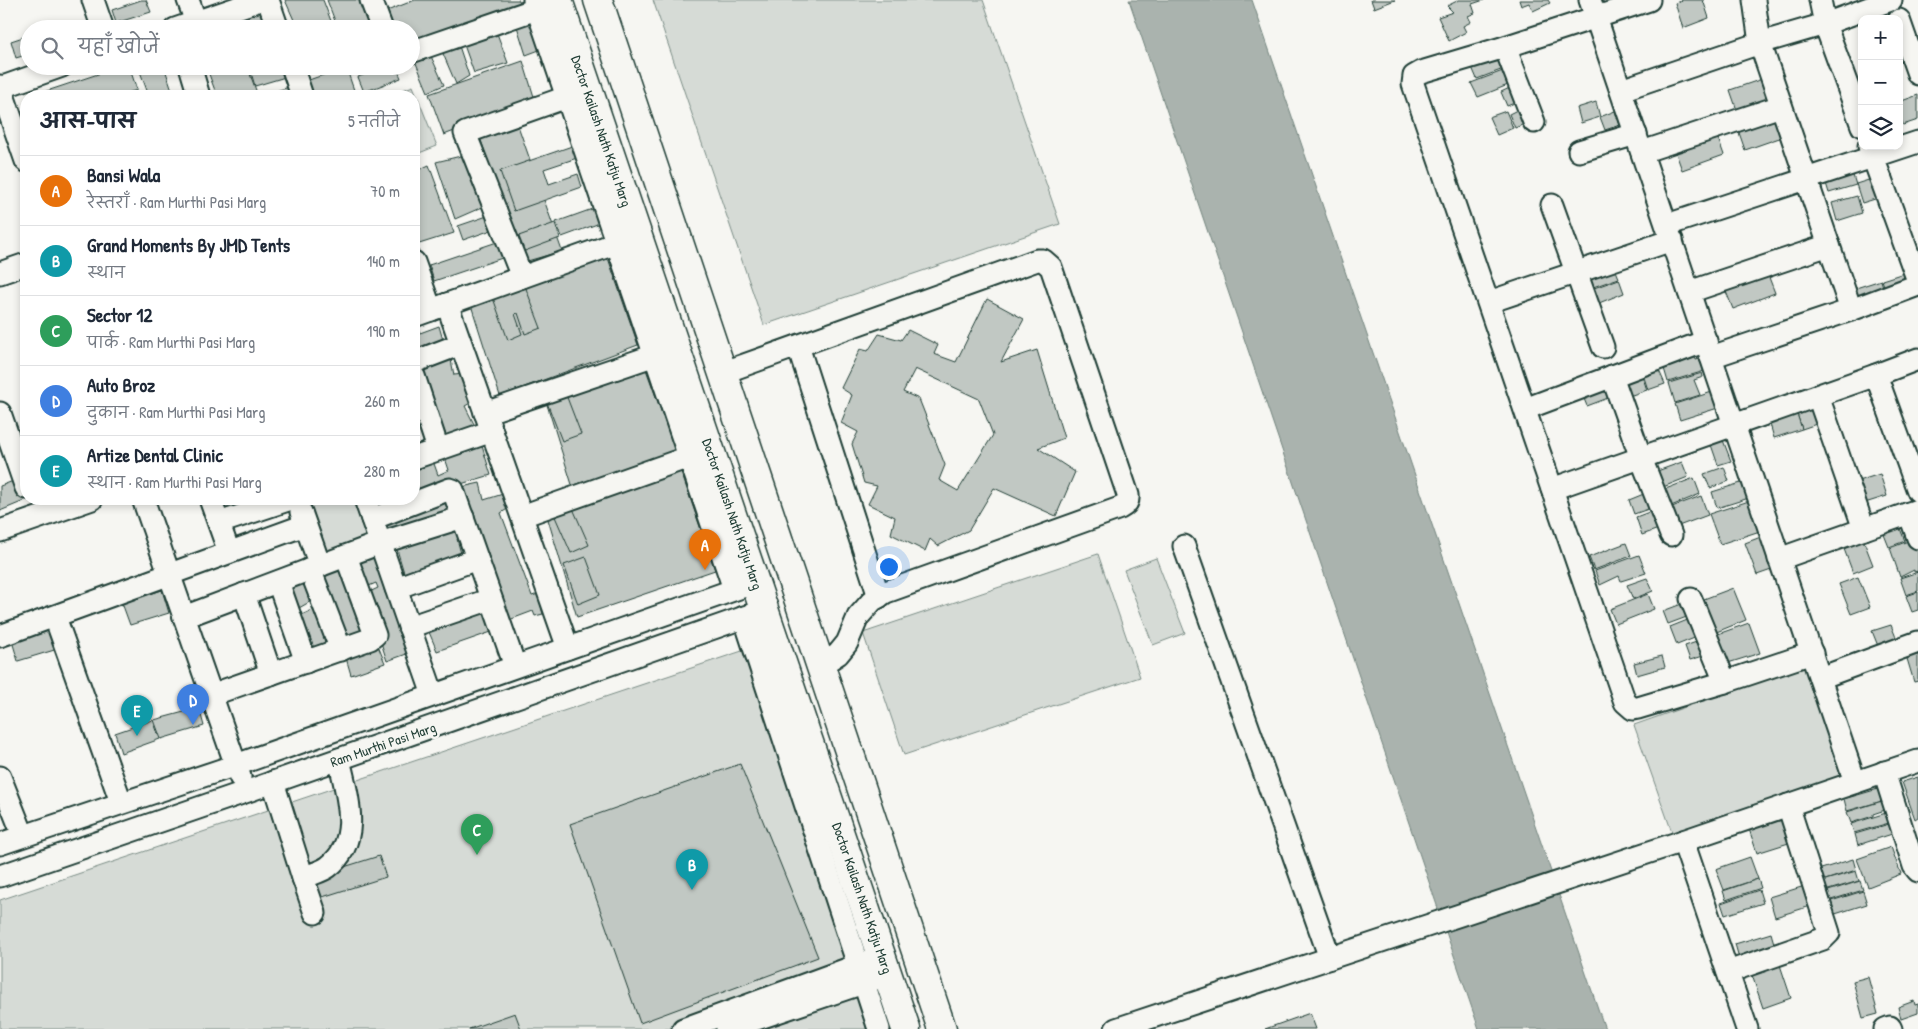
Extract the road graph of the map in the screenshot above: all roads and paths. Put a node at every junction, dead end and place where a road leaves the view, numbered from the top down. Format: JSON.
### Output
{"nodes":[{"id":1,"x":92,"y":0,"type":"edge"},
{"id":2,"x":188,"y":0,"type":"edge"},
{"id":3,"x":260,"y":0,"type":"edge"},
{"id":4,"x":268,"y":0,"type":"edge"},
{"id":5,"x":372,"y":0,"type":"edge"},
{"id":6,"x":598,"y":0,"type":"edge"},
{"id":7,"x":1649,"y":0,"type":"edge"},
{"id":8,"x":1754,"y":0,"type":"edge"},
{"id":9,"x":1820,"y":0,"type":"edge"},
{"id":10,"x":1892,"y":0,"type":"edge"},
{"id":11,"x":547,"y":2,"type":"edge"},
{"id":12,"x":1593,"y":9,"type":"edge"},
{"id":13,"x":1898,"y":15,"type":"edge"},
{"id":14,"x":100,"y":20,"type":"edge"},
{"id":15,"x":184,"y":20,"type":"edge"},
{"id":16,"x":202,"y":20,"type":"edge"},
{"id":17,"x":275,"y":20,"type":"edge"},
{"id":18,"x":379,"y":20,"type":"edge"},
{"id":19,"x":1825,"y":24,"type":"junction"},
{"id":20,"x":1903,"y":31,"type":"edge"},
{"id":21,"x":1760,"y":43,"type":"junction"},
{"id":22,"x":1505,"y":48,"type":"junction"},
{"id":23,"x":420,"y":49,"type":"edge"},
{"id":24,"x":1918,"y":74,"type":"edge"},
{"id":25,"x":37,"y":75,"type":"edge"},
{"id":26,"x":193,"y":75,"type":"edge"},
{"id":27,"x":295,"y":75,"type":"edge"},
{"id":28,"x":0,"y":88,"type":"edge"},
{"id":29,"x":197,"y":90,"type":"edge"},
{"id":30,"x":300,"y":90,"type":"edge"},
{"id":31,"x":1621,"y":90,"type":"junction"},
{"id":32,"x":578,"y":93,"type":"junction"},
{"id":33,"x":1781,"y":106,"type":"junction"},
{"id":34,"x":1858,"y":115,"type":"edge"},
{"id":35,"x":1534,"y":122,"type":"dead end"},
{"id":36,"x":645,"y":142,"type":"junction"},
{"id":37,"x":1918,"y":142,"type":"edge"},
{"id":38,"x":1639,"y":143,"type":"junction"},
{"id":39,"x":20,"y":144,"type":"edge"},
{"id":40,"x":1579,"y":151,"type":"dead end"},
{"id":41,"x":1871,"y":152,"type":"edge"},
{"id":42,"x":610,"y":154,"type":"junction"},
{"id":43,"x":1806,"y":179,"type":"junction"},
{"id":44,"x":1552,"y":205,"type":"dead end"},
{"id":45,"x":1669,"y":232,"type":"junction"},
{"id":46,"x":627,"y":240,"type":"junction"},
{"id":47,"x":1829,"y":245,"type":"junction"},
{"id":48,"x":20,"y":265,"type":"edge"},
{"id":49,"x":2,"y":267,"type":"edge"},
{"id":50,"x":1576,"y":273,"type":"junction"},
{"id":51,"x":522,"y":277,"type":"junction"},
{"id":52,"x":420,"y":279,"type":"edge"},
{"id":53,"x":1918,"y":281,"type":"edge"},
{"id":54,"x":1918,"y":285,"type":"edge"},
{"id":55,"x":1690,"y":292,"type":"junction"},
{"id":56,"x":1489,"y":302,"type":"junction"},
{"id":57,"x":431,"y":310,"type":"edge"},
{"id":58,"x":1851,"y":310,"type":"junction"},
{"id":59,"x":461,"y":344,"type":"junction"},
{"id":60,"x":798,"y":346,"type":"junction"},
{"id":61,"x":1603,"y":347,"type":"dead end"},
{"id":62,"x":1709,"y":349,"type":"junction"},
{"id":63,"x":666,"y":351,"type":"junction"},
{"id":64,"x":1918,"y":359,"type":"edge"},
{"id":65,"x":420,"y":360,"type":"edge"},
{"id":66,"x":722,"y":373,"type":"junction"},
{"id":67,"x":1876,"y":375,"type":"junction"},
{"id":68,"x":1612,"y":376,"type":"junction"},
{"id":69,"x":420,"y":394,"type":"edge"},
{"id":70,"x":1818,"y":396,"type":"junction"},
{"id":71,"x":1525,"y":409,"type":"junction"},
{"id":72,"x":0,"y":413,"type":"edge"},
{"id":73,"x":489,"y":422,"type":"junction"},
{"id":74,"x":1735,"y":426,"type":"junction"},
{"id":75,"x":438,"y":449,"type":"junction"},
{"id":76,"x":700,"y":453,"type":"junction"},
{"id":77,"x":420,"y":456,"type":"edge"},
{"id":78,"x":1640,"y":458,"type":"junction"},
{"id":79,"x":20,"y":471,"type":"edge"},
{"id":80,"x":1552,"y":489,"type":"junction"},
{"id":81,"x":1918,"y":491,"type":"edge"},
{"id":82,"x":420,"y":501,"type":"edge"},
{"id":83,"x":53,"y":505,"type":"edge"},
{"id":84,"x":145,"y":505,"type":"edge"},
{"id":85,"x":212,"y":505,"type":"edge"},
{"id":86,"x":273,"y":505,"type":"edge"},
{"id":87,"x":298,"y":505,"type":"edge"},
{"id":88,"x":367,"y":505,"type":"edge"},
{"id":89,"x":408,"y":505,"type":"edge"},
{"id":90,"x":34,"y":508,"type":"edge"},
{"id":91,"x":1913,"y":511,"type":"edge"},
{"id":92,"x":522,"y":516,"type":"junction"},
{"id":93,"x":463,"y":517,"type":"junction"},
{"id":94,"x":372,"y":519,"type":"junction"},
{"id":95,"x":218,"y":523,"type":"junction"},
{"id":96,"x":306,"y":524,"type":"junction"},
{"id":97,"x":1864,"y":529,"type":"junction"},
{"id":98,"x":0,"y":531,"type":"edge"},
{"id":99,"x":1671,"y":535,"type":"dead end"},
{"id":100,"x":1918,"y":538,"type":"edge"},
{"id":101,"x":380,"y":543,"type":"junction"},
{"id":102,"x":1184,"y":546,"type":"dead end"},
{"id":103,"x":229,"y":552,"type":"junction"},
{"id":104,"x":346,"y":556,"type":"junction"},
{"id":105,"x":477,"y":558,"type":"junction"},
{"id":106,"x":1779,"y":558,"type":"junction"},
{"id":107,"x":315,"y":568,"type":"junction"},
{"id":108,"x":169,"y":574,"type":"junction"},
{"id":109,"x":278,"y":582,"type":"junction"},
{"id":110,"x":745,"y":586,"type":"junction"},
{"id":111,"x":396,"y":588,"type":"junction"},
{"id":112,"x":244,"y":594,"type":"junction"},
{"id":113,"x":879,"y":596,"type":"junction"},
{"id":114,"x":491,"y":599,"type":"junction"},
{"id":115,"x":1691,"y":599,"type":"dead end"},
{"id":116,"x":754,"y":614,"type":"junction"},
{"id":117,"x":55,"y":617,"type":"junction"},
{"id":118,"x":184,"y":617,"type":"junction"},
{"id":119,"x":409,"y":627,"type":"junction"},
{"id":120,"x":0,"y":636,"type":"edge"},
{"id":121,"x":1918,"y":642,"type":"edge"},
{"id":122,"x":568,"y":648,"type":"junction"},
{"id":123,"x":341,"y":650,"type":"junction"},
{"id":124,"x":1812,"y":653,"type":"junction"},
{"id":125,"x":306,"y":662,"type":"junction"},
{"id":126,"x":515,"y":666,"type":"junction"},
{"id":127,"x":820,"y":666,"type":"junction"},
{"id":128,"x":271,"y":674,"type":"junction"},
{"id":129,"x":1820,"y":678,"type":"junction"},
{"id":130,"x":1725,"y":682,"type":"junction"},
{"id":131,"x":211,"y":695,"type":"junction"},
{"id":132,"x":433,"y":695,"type":"junction"},
{"id":133,"x":339,"y":759,"type":"junction"},
{"id":134,"x":1918,"y":761,"type":"edge"},
{"id":135,"x":236,"y":765,"type":"junction"},
{"id":136,"x":1884,"y":772,"type":"junction"},
{"id":137,"x":0,"y":778,"type":"edge"},
{"id":138,"x":273,"y":782,"type":"junction"},
{"id":139,"x":1855,"y":782,"type":"junction"},
{"id":140,"x":245,"y":792,"type":"junction"},
{"id":141,"x":122,"y":802,"type":"junction"},
{"id":142,"x":1788,"y":805,"type":"junction"},
{"id":143,"x":23,"y":835,"type":"junction"},
{"id":144,"x":1683,"y":841,"type":"junction"},
{"id":145,"x":0,"y":844,"type":"edge"},
{"id":146,"x":1918,"y":871,"type":"edge"},
{"id":147,"x":0,"y":876,"type":"edge"},
{"id":148,"x":303,"y":878,"type":"junction"},
{"id":149,"x":892,"y":878,"type":"junction"},
{"id":150,"x":860,"y":890,"type":"junction"},
{"id":151,"x":315,"y":913,"type":"dead end"},
{"id":152,"x":1330,"y":958,"type":"junction"},
{"id":153,"x":886,"y":965,"type":"junction"},
{"id":154,"x":1728,"y":972,"type":"junction"},
{"id":155,"x":860,"y":974,"type":"junction"},
{"id":156,"x":684,"y":1029,"type":"edge"},
{"id":157,"x":727,"y":1029,"type":"edge"},
{"id":158,"x":879,"y":1029,"type":"edge"},
{"id":159,"x":906,"y":1029,"type":"edge"},
{"id":160,"x":942,"y":1029,"type":"edge"},
{"id":161,"x":1116,"y":1029,"type":"edge"},
{"id":162,"x":1747,"y":1029,"type":"edge"},
{"id":163,"x":1885,"y":1029,"type":"edge"},
{"id":164,"x":1891,"y":1029,"type":"edge"}],
"edges":[{"from":1,"to":14,"type":"street"},
{"from":2,"to":15,"type":"street"},
{"from":3,"to":16,"type":"street"},
{"from":4,"to":17,"type":"street"},
{"from":5,"to":18,"type":"street"},
{"from":6,"to":36,"type":"main road"},
{"from":7,"to":12,"type":"street"},
{"from":8,"to":21,"type":"street"},
{"from":9,"to":19,"type":"street"},
{"from":10,"to":13,"type":"street"},
{"from":10,"to":19,"type":"street"},
{"from":11,"to":23,"type":"street"},
{"from":11,"to":32,"type":"main road","name":"Doctor Kailash Nath Katju Marg"},
{"from":12,"to":22,"type":"street"},
{"from":12,"to":31,"type":"street"},
{"from":19,"to":21,"type":"street"},
{"from":19,"to":34,"type":"street"},
{"from":20,"to":24,"type":"street"},
{"from":21,"to":31,"type":"street"},
{"from":21,"to":33,"type":"street"},
{"from":22,"to":35,"type":"street"},
{"from":22,"to":56,"type":"street"},
{"from":25,"to":28,"type":"street"},
{"from":26,"to":29,"type":"street"},
{"from":27,"to":30,"type":"street"},
{"from":28,"to":39,"type":"street"},
{"from":31,"to":38,"type":"street"},
{"from":32,"to":42,"type":"main road","name":"Doctor Kailash Nath Katju Marg"},
{"from":32,"to":46,"type":"street"},
{"from":32,"to":51,"type":"street"},
{"from":33,"to":38,"type":"street"},
{"from":33,"to":43,"type":"street"},
{"from":36,"to":42,"type":"main road"},
{"from":36,"to":66,"type":"main road"},
{"from":37,"to":41,"type":"street"},
{"from":38,"to":40,"type":"street"},
{"from":38,"to":45,"type":"street"},
{"from":41,"to":43,"type":"street"},
{"from":41,"to":53,"type":"street"},
{"from":42,"to":46,"type":"main road","name":"Doctor Kailash Nath Katju Marg"},
{"from":43,"to":45,"type":"street"},
{"from":43,"to":47,"type":"street"},
{"from":44,"to":50,"type":"street"},
{"from":45,"to":50,"type":"street"},
{"from":45,"to":55,"type":"street"},
{"from":46,"to":51,"type":"street"},
{"from":46,"to":63,"type":"main road","name":"Doctor Kailash Nath Katju Marg"},
{"from":47,"to":55,"type":"street"},
{"from":47,"to":58,"type":"street"},
{"from":48,"to":49,"type":"street"},
{"from":50,"to":56,"type":"street"},
{"from":50,"to":61,"type":"street"},
{"from":51,"to":57,"type":"street"},
{"from":52,"to":57,"type":"street"},
{"from":54,"to":58,"type":"street"},
{"from":55,"to":62,"type":"street"},
{"from":56,"to":71,"type":"street"},
{"from":57,"to":59,"type":"street"},
{"from":58,"to":62,"type":"street"},
{"from":59,"to":65,"type":"street"},
{"from":59,"to":73,"type":"street"},
{"from":60,"to":66,"type":"street"},
{"from":60,"to":113,"type":"street"},
{"from":60,"to":113,"type":"street"},
{"from":62,"to":68,"type":"street"},
{"from":62,"to":74,"type":"street"},
{"from":63,"to":73,"type":"street"},
{"from":63,"to":76,"type":"main road","name":"Doctor Kailash Nath Katju Marg"},
{"from":64,"to":67,"type":"street"},
{"from":66,"to":127,"type":"main road"},
{"from":67,"to":70,"type":"street"},
{"from":67,"to":81,"type":"street"},
{"from":68,"to":71,"type":"street"},
{"from":68,"to":78,"type":"street"},
{"from":69,"to":75,"type":"street"},
{"from":70,"to":74,"type":"street"},
{"from":70,"to":97,"type":"street"},
{"from":71,"to":80,"type":"street"},
{"from":72,"to":79,"type":"street"},
{"from":73,"to":75,"type":"street"},
{"from":73,"to":92,"type":"street"},
{"from":74,"to":78,"type":"street"},
{"from":74,"to":106,"type":"street"},
{"from":75,"to":77,"type":"street"},
{"from":76,"to":92,"type":"street"},
{"from":76,"to":110,"type":"main road","name":"Doctor Kailash Nath Katju Marg"},
{"from":78,"to":80,"type":"street"},
{"from":78,"to":99,"type":"street"},
{"from":80,"to":130,"type":"street"},
{"from":82,"to":93,"type":"street"},
{"from":83,"to":90,"type":"street"},
{"from":84,"to":108,"type":"street"},
{"from":85,"to":95,"type":"street"},
{"from":86,"to":95,"type":"street"},
{"from":87,"to":96,"type":"street"},
{"from":88,"to":94,"type":"street"},
{"from":89,"to":94,"type":"street"},
{"from":90,"to":98,"type":"street"},
{"from":91,"to":97,"type":"street"},
{"from":91,"to":100,"type":"street"},
{"from":92,"to":122,"type":"street"},
{"from":93,"to":101,"type":"street"},
{"from":93,"to":105,"type":"street"},
{"from":94,"to":101,"type":"street"},
{"from":95,"to":103,"type":"street"},
{"from":96,"to":103,"type":"street"},
{"from":96,"to":107,"type":"street"},
{"from":97,"to":106,"type":"street"},
{"from":101,"to":104,"type":"street"},
{"from":101,"to":111,"type":"street"},
{"from":102,"to":152,"type":"street"},
{"from":103,"to":108,"type":"street"},
{"from":104,"to":107,"type":"street"},
{"from":104,"to":123,"type":"street"},
{"from":105,"to":111,"type":"street"},
{"from":105,"to":114,"type":"street"},
{"from":106,"to":124,"type":"street"},
{"from":107,"to":109,"type":"street"},
{"from":107,"to":123,"type":"street"},
{"from":108,"to":117,"type":"street"},
{"from":108,"to":118,"type":"street"},
{"from":109,"to":112,"type":"street"},
{"from":109,"to":125,"type":"street"},
{"from":110,"to":116,"type":"main road","name":"Doctor Kailash Nath Katju Marg"},
{"from":110,"to":122,"type":"street","name":"Ram Murthi Pasi Marg"},
{"from":111,"to":119,"type":"street"},
{"from":112,"to":118,"type":"street"},
{"from":112,"to":128,"type":"street"},
{"from":113,"to":127,"type":"street"},
{"from":114,"to":119,"type":"street"},
{"from":114,"to":126,"type":"street"},
{"from":115,"to":130,"type":"street"},
{"from":116,"to":133,"type":"street","name":"Ram Murthi Pasi Marg"},
{"from":116,"to":150,"type":"main road","name":"Doctor Kailash Nath Katju Marg"},
{"from":116,"to":155,"type":"street"},
{"from":117,"to":120,"type":"street"},
{"from":117,"to":141,"type":"street"},
{"from":118,"to":131,"type":"street"},
{"from":119,"to":132,"type":"street"},
{"from":121,"to":129,"type":"street"},
{"from":122,"to":126,"type":"street","name":"Ram Murthi Pasi Marg"},
{"from":123,"to":125,"type":"street"},
{"from":124,"to":129,"type":"street"},
{"from":124,"to":130,"type":"street"},
{"from":125,"to":128,"type":"street"},
{"from":126,"to":132,"type":"street","name":"Ram Murthi Pasi Marg"},
{"from":127,"to":149,"type":"main road"},
{"from":128,"to":131,"type":"street"},
{"from":129,"to":139,"type":"street"},
{"from":131,"to":135,"type":"street"},
{"from":132,"to":135,"type":"street","name":"Ram Murthi Pasi Marg"},
{"from":133,"to":138,"type":"street","name":"Ram Murthi Pasi Marg"},
{"from":133,"to":148,"type":"street"},
{"from":134,"to":136,"type":"street"},
{"from":135,"to":140,"type":"street"},
{"from":135,"to":141,"type":"street","name":"Ram Murthi Pasi Marg"},
{"from":136,"to":139,"type":"street"},
{"from":136,"to":146,"type":"street"},
{"from":137,"to":143,"type":"street"},
{"from":138,"to":140,"type":"street","name":"Ram Murthi Pasi Marg"},
{"from":138,"to":148,"type":"street"},
{"from":139,"to":142,"type":"street"},
{"from":140,"to":147,"type":"street","name":"Ram Murthi Pasi Marg"},
{"from":141,"to":143,"type":"street","name":"Ram Murthi Pasi Marg"},
{"from":142,"to":144,"type":"street"},
{"from":142,"to":154,"type":"street"},
{"from":143,"to":145,"type":"street","name":"Ram Murthi Pasi Marg"},
{"from":144,"to":152,"type":"street"},
{"from":144,"to":154,"type":"street"},
{"from":148,"to":151,"type":"street"},
{"from":149,"to":150,"type":"main road"},
{"from":149,"to":160,"type":"main road"},
{"from":150,"to":153,"type":"main road","name":"Doctor Kailash Nath Katju Marg"},
{"from":152,"to":161,"type":"street"},
{"from":153,"to":155,"type":"street"},
{"from":153,"to":159,"type":"main road","name":"Doctor Kailash Nath Katju Marg"},
{"from":154,"to":162,"type":"street"},
{"from":155,"to":156,"type":"street"},
{"from":155,"to":157,"type":"street"},
{"from":155,"to":158,"type":"street"},
{"from":163,"to":164,"type":"street"}]}
